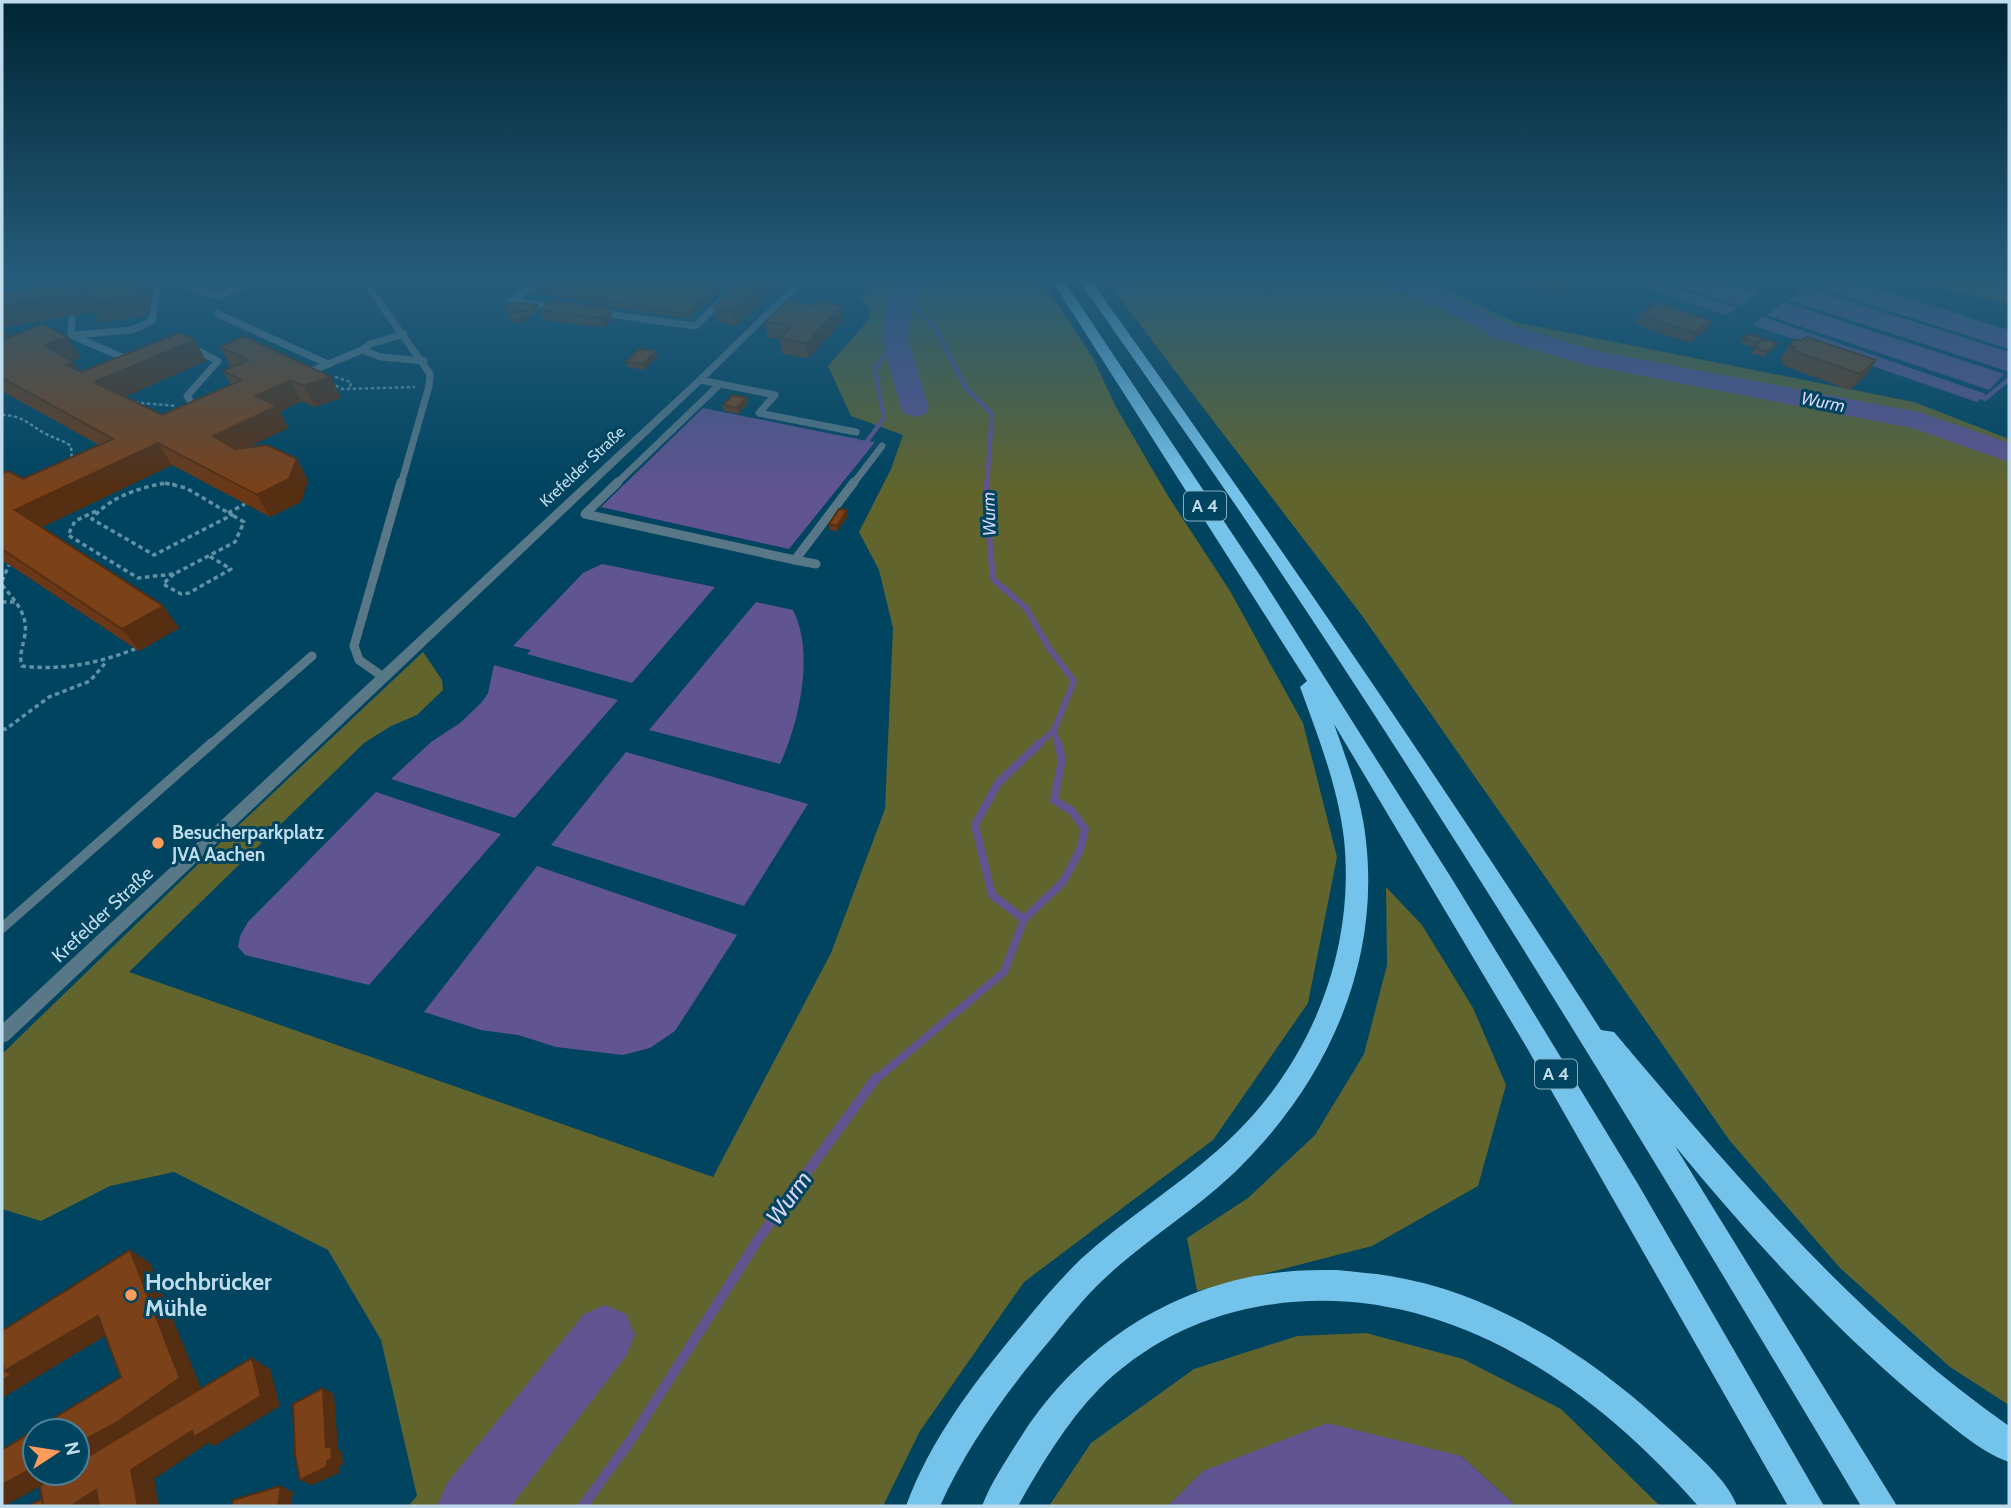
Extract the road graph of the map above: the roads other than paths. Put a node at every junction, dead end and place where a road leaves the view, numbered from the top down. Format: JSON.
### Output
{"nodes":[{"id":1,"x":104,"y":349,"type":"edge"},
{"id":2,"x":296,"y":349,"type":"edge"},
{"id":3,"x":415,"y":349,"type":"edge"},
{"id":4,"x":732,"y":349,"type":"edge"},
{"id":5,"x":1103,"y":349,"type":"edge"},
{"id":6,"x":1133,"y":349,"type":"edge"},
{"id":7,"x":362,"y":350,"type":"joint"},
{"id":8,"x":184,"y":351,"type":"edge"},
{"id":9,"x":134,"y":356,"type":"edge"},
{"id":10,"x":424,"y":361,"type":"junction"},
{"id":11,"x":328,"y":364,"type":"junction"},
{"id":12,"x":297,"y":377,"type":"edge"},
{"id":13,"x":700,"y":380,"type":"junction"},
{"id":14,"x":720,"y":384,"type":"junction"},
{"id":15,"x":194,"y":407,"type":"edge"},
{"id":16,"x":856,"y":432,"type":"dead end"},
{"id":17,"x":882,"y":446,"type":"dead end"},
{"id":18,"x":795,"y":559,"type":"junction"},
{"id":19,"x":816,"y":564,"type":"dead end"},
{"id":20,"x":1296,"y":647,"type":"junction"},
{"id":21,"x":312,"y":656,"type":"dead end"},
{"id":22,"x":382,"y":676,"type":"junction"},
{"id":23,"x":2,"y":928,"type":"edge"},
{"id":24,"x":1552,"y":976,"type":"junction"},
{"id":25,"x":2,"y":1035,"type":"edge"},
{"id":26,"x":2009,"y":1446,"type":"edge"},
{"id":27,"x":923,"y":1506,"type":"edge"},
{"id":28,"x":999,"y":1506,"type":"edge"},
{"id":29,"x":1720,"y":1506,"type":"edge"},
{"id":30,"x":1807,"y":1506,"type":"edge"},
{"id":31,"x":1880,"y":1506,"type":"edge"}],
"edges":[{"from":1,"to":9,"type":"lane"},
{"from":2,"to":11,"type":"lane"},
{"from":3,"to":10,"type":"lane"},
{"from":4,"to":13,"type":"street","name":"Krefelder Straße"},
{"from":5,"to":20,"type":"highway","number":"A 4"},
{"from":6,"to":24,"type":"highway","number":"A 4"},
{"from":7,"to":10,"type":"lane"},
{"from":7,"to":11,"type":"lane"},
{"from":8,"to":15,"type":"lane"},
{"from":10,"to":22,"type":"lane"},
{"from":11,"to":12,"type":"lane"},
{"from":13,"to":14,"type":"lane"},
{"from":13,"to":22,"type":"street","name":"Krefelder Straße"},
{"from":14,"to":16,"type":"lane"},
{"from":14,"to":18,"type":"lane"},
{"from":17,"to":18,"type":"lane"},
{"from":18,"to":19,"type":"lane"},
{"from":20,"to":27,"type":"highway"},
{"from":20,"to":30,"type":"highway","number":"A 4"},
{"from":21,"to":23,"type":"lane"},
{"from":22,"to":25,"type":"street","name":"Krefelder Straße"},
{"from":24,"to":26,"type":"highway"},
{"from":24,"to":31,"type":"highway","number":"A 4"},
{"from":28,"to":29,"type":"highway"}]}
